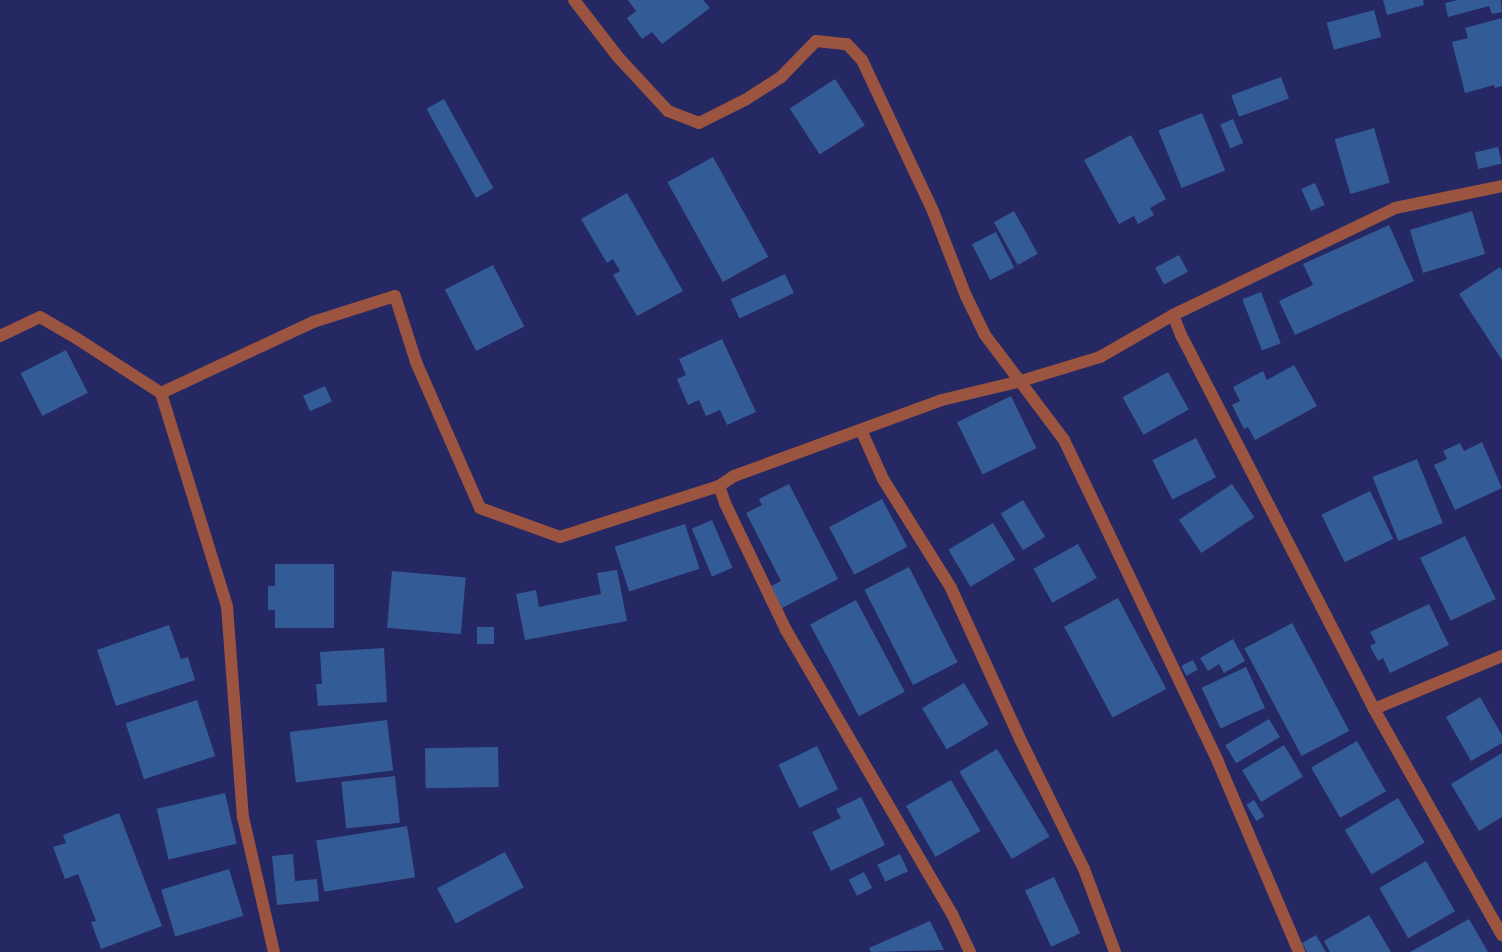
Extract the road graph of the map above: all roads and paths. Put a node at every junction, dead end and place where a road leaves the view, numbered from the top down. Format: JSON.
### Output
{"nodes":[{"id":1,"x":574,"y":0,"type":"edge"},
{"id":2,"x":1502,"y":186,"type":"edge"},
{"id":3,"x":1173,"y":315,"type":"junction"},
{"id":4,"x":0,"y":336,"type":"edge"},
{"id":5,"x":1021,"y":381,"type":"junction"},
{"id":6,"x":161,"y":393,"type":"junction"},
{"id":7,"x":861,"y":430,"type":"junction"},
{"id":8,"x":719,"y":486,"type":"junction"},
{"id":9,"x":1502,"y":656,"type":"edge"},
{"id":10,"x":1374,"y":709,"type":"junction"},
{"id":11,"x":1502,"y":935,"type":"edge"},
{"id":12,"x":274,"y":952,"type":"edge"},
{"id":13,"x":970,"y":952,"type":"edge"},
{"id":14,"x":1115,"y":952,"type":"edge"},
{"id":15,"x":1299,"y":952,"type":"edge"}],
"edges":[{"from":1,"to":5,"type":"street"},
{"from":2,"to":3,"type":"street"},
{"from":3,"to":5,"type":"street"},
{"from":3,"to":10,"type":"street"},
{"from":4,"to":6,"type":"street"},
{"from":5,"to":7,"type":"street"},
{"from":5,"to":15,"type":"street"},
{"from":6,"to":8,"type":"street"},
{"from":6,"to":12,"type":"street"},
{"from":7,"to":8,"type":"street"},
{"from":7,"to":14,"type":"street"},
{"from":8,"to":13,"type":"street"},
{"from":9,"to":10,"type":"street"},
{"from":10,"to":11,"type":"street"}]}
